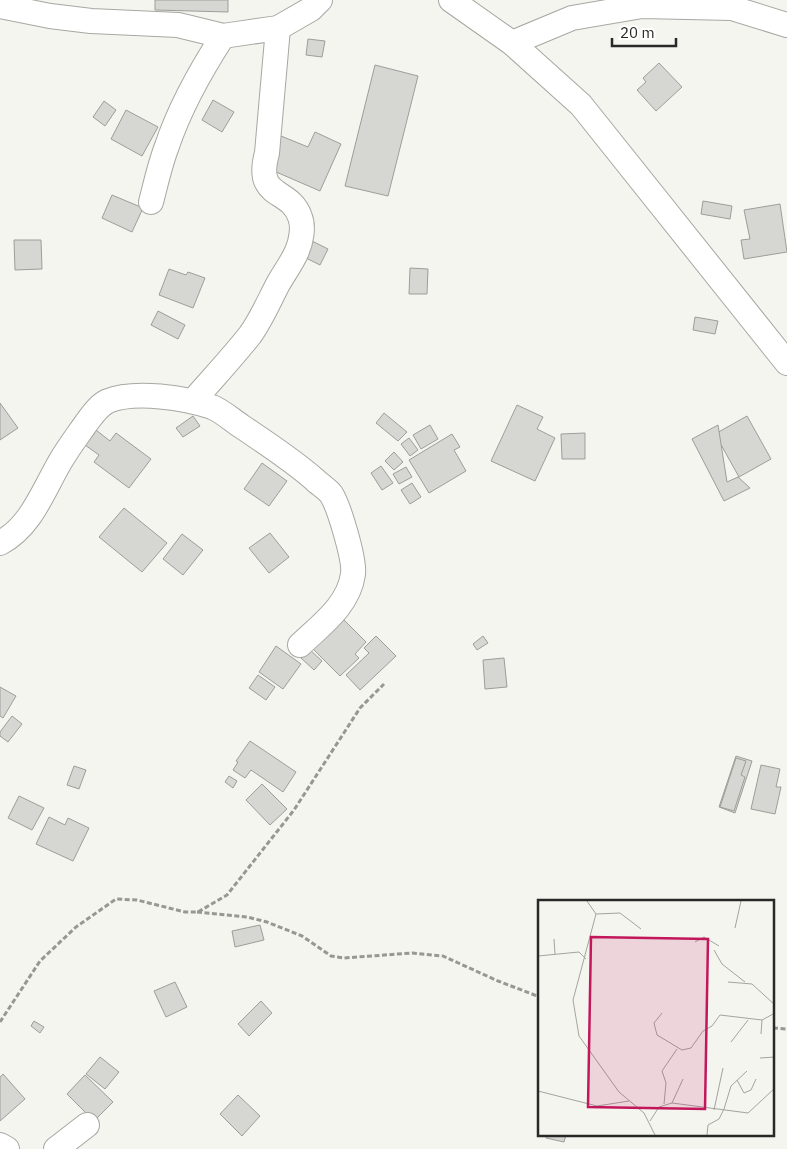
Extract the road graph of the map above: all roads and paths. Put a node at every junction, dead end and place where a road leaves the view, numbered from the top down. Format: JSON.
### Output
{"nodes":[{"id":1,"x":320,"y":0,"type":"edge"},
{"id":2,"x":451,"y":0,"type":"edge"},
{"id":3,"x":0,"y":6,"type":"edge"},
{"id":4,"x":787,"y":25,"type":"edge"},
{"id":5,"x":278,"y":28,"type":"junction"},
{"id":6,"x":224,"y":36,"type":"junction"},
{"id":7,"x":512,"y":43,"type":"junction"},
{"id":8,"x":151,"y":202,"type":"dead end"},
{"id":9,"x":787,"y":363,"type":"edge"},
{"id":10,"x":193,"y":401,"type":"junction"},
{"id":11,"x":0,"y":543,"type":"edge"},
{"id":12,"x":300,"y":644,"type":"dead end"},
{"id":13,"x":384,"y":684,"type":"dead end"},
{"id":14,"x":196,"y":912,"type":"junction"},
{"id":15,"x":538,"y":996,"type":"edge"},
{"id":16,"x":0,"y":1022,"type":"edge"},
{"id":17,"x":774,"y":1028,"type":"edge"},
{"id":18,"x":787,"y":1029,"type":"edge"},
{"id":19,"x":87,"y":1125,"type":"dead end"},
{"id":20,"x":0,"y":1145,"type":"edge"},
{"id":21,"x":7,"y":1149,"type":"edge"},
{"id":22,"x":56,"y":1149,"type":"edge"}],
"edges":[{"from":1,"to":5,"type":"street"},
{"from":2,"to":7,"type":"street"},
{"from":3,"to":6,"type":"street"},
{"from":4,"to":7,"type":"street"},
{"from":5,"to":6,"type":"street"},
{"from":5,"to":10,"type":"street"},
{"from":6,"to":8,"type":"street"},
{"from":7,"to":9,"type":"street"},
{"from":10,"to":11,"type":"street"},
{"from":10,"to":12,"type":"street"},
{"from":13,"to":14,"type":"path"},
{"from":14,"to":15,"type":"path"},
{"from":14,"to":16,"type":"path"},
{"from":17,"to":18,"type":"path"},
{"from":19,"to":22,"type":"street"},
{"from":20,"to":21,"type":"street"}]}
